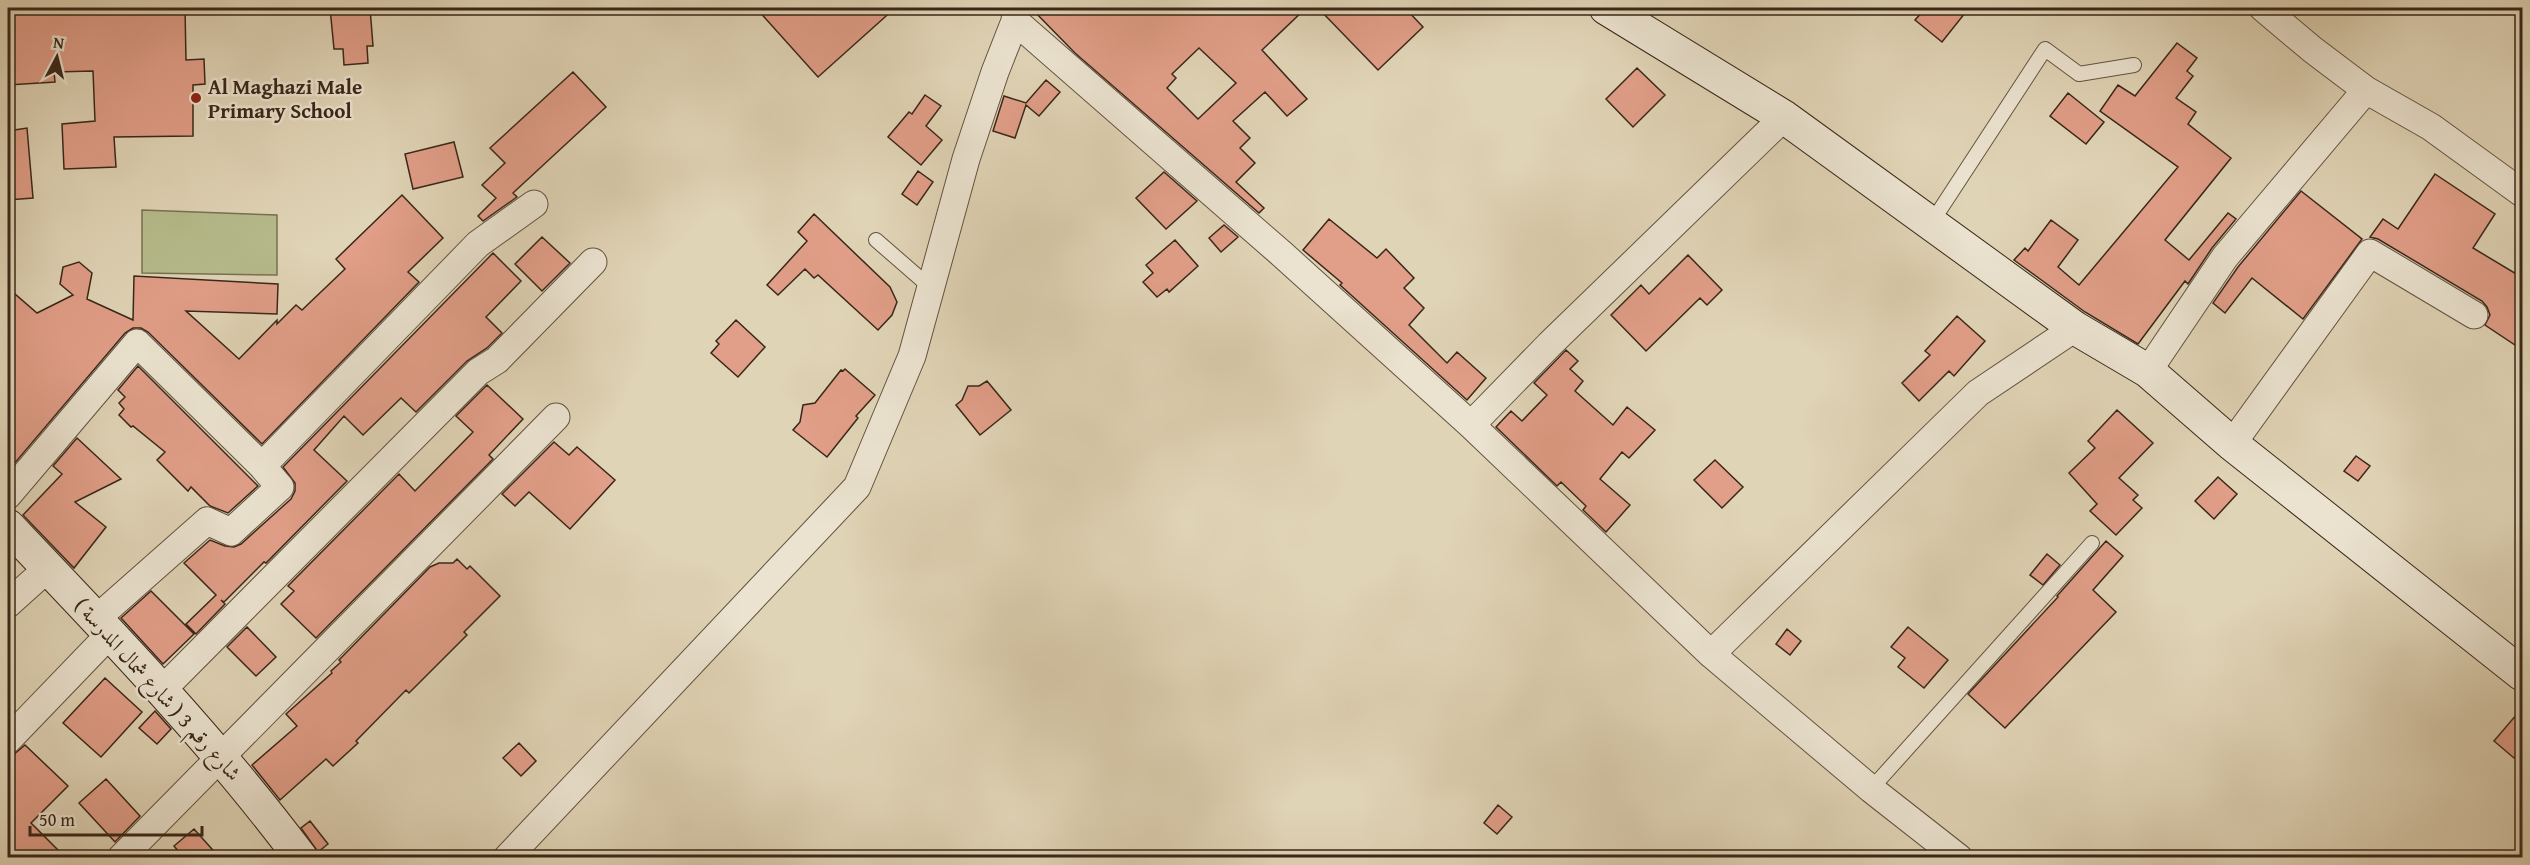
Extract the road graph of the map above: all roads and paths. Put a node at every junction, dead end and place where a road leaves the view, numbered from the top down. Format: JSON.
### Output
{"nodes":[{"id":1,"x":1606,"y":8,"type":"edge"},
{"id":2,"x":2263,"y":8,"type":"edge"},
{"id":3,"x":1016,"y":14,"type":"edge"},
{"id":4,"x":2134,"y":65,"type":"dead end"},
{"id":5,"x":2366,"y":90,"type":"junction"},
{"id":6,"x":1784,"y":117,"type":"junction"},
{"id":7,"x":2523,"y":193,"type":"edge"},
{"id":8,"x":534,"y":204,"type":"dead end"},
{"id":9,"x":1932,"y":222,"type":"junction"},
{"id":10,"x":876,"y":240,"type":"dead end"},
{"id":11,"x":593,"y":262,"type":"dead end"},
{"id":12,"x":930,"y":287,"type":"junction"},
{"id":13,"x":2474,"y":315,"type":"dead end"},
{"id":14,"x":2075,"y":328,"type":"junction"},
{"id":15,"x":2148,"y":371,"type":"junction"},
{"id":16,"x":556,"y":417,"type":"dead end"},
{"id":17,"x":1471,"y":425,"type":"junction"},
{"id":18,"x":2232,"y":444,"type":"junction"},
{"id":19,"x":262,"y":466,"type":"junction"},
{"id":20,"x":8,"y":495,"type":"edge"},
{"id":21,"x":8,"y":526,"type":"edge"},
{"id":22,"x":2092,"y":543,"type":"dead end"},
{"id":23,"x":48,"y":568,"type":"junction"},
{"id":24,"x":8,"y":604,"type":"edge"},
{"id":25,"x":103,"y":627,"type":"junction"},
{"id":26,"x":1711,"y":654,"type":"junction"},
{"id":27,"x":2523,"y":674,"type":"edge"},
{"id":28,"x":162,"y":690,"type":"junction"},
{"id":29,"x":8,"y":740,"type":"edge"},
{"id":30,"x":221,"y":757,"type":"junction"},
{"id":31,"x":1871,"y":789,"type":"junction"},
{"id":32,"x":510,"y":856,"type":"edge"},
{"id":33,"x":122,"y":858,"type":"edge"},
{"id":34,"x":301,"y":858,"type":"edge"},
{"id":35,"x":1959,"y":858,"type":"edge"}],
"edges":[{"from":1,"to":6,"type":"street"},
{"from":2,"to":5,"type":"street"},
{"from":3,"to":12,"type":"street"},
{"from":3,"to":17,"type":"street"},
{"from":4,"to":9,"type":"lane"},
{"from":5,"to":7,"type":"street"},
{"from":5,"to":15,"type":"street"},
{"from":6,"to":9,"type":"street"},
{"from":6,"to":17,"type":"street"},
{"from":8,"to":19,"type":"street"},
{"from":9,"to":14,"type":"street"},
{"from":10,"to":12,"type":"lane"},
{"from":11,"to":28,"type":"street"},
{"from":12,"to":32,"type":"street"},
{"from":13,"to":18,"type":"street"},
{"from":14,"to":15,"type":"street"},
{"from":14,"to":26,"type":"street"},
{"from":15,"to":18,"type":"street"},
{"from":16,"to":30,"type":"street"},
{"from":17,"to":26,"type":"street"},
{"from":18,"to":27,"type":"street"},
{"from":19,"to":20,"type":"street"},
{"from":19,"to":25,"type":"street"},
{"from":21,"to":23,"type":"street","name":"شارع رقم 3 ( شارع شمال المدرسة )"},
{"from":22,"to":31,"type":"lane"},
{"from":23,"to":24,"type":"street"},
{"from":23,"to":25,"type":"street","name":"شارع رقم 3 ( شارع شمال المدرسة )"},
{"from":25,"to":28,"type":"street","name":"شارع رقم 3 ( شارع شمال المدرسة )"},
{"from":25,"to":29,"type":"street"},
{"from":26,"to":31,"type":"street"},
{"from":28,"to":30,"type":"street","name":"شارع رقم 3 ( شارع شمال المدرسة )"},
{"from":30,"to":33,"type":"street"},
{"from":30,"to":34,"type":"street","name":"شارع رقم 3 ( شارع شمال المدرسة )"},
{"from":31,"to":35,"type":"street"}]}
